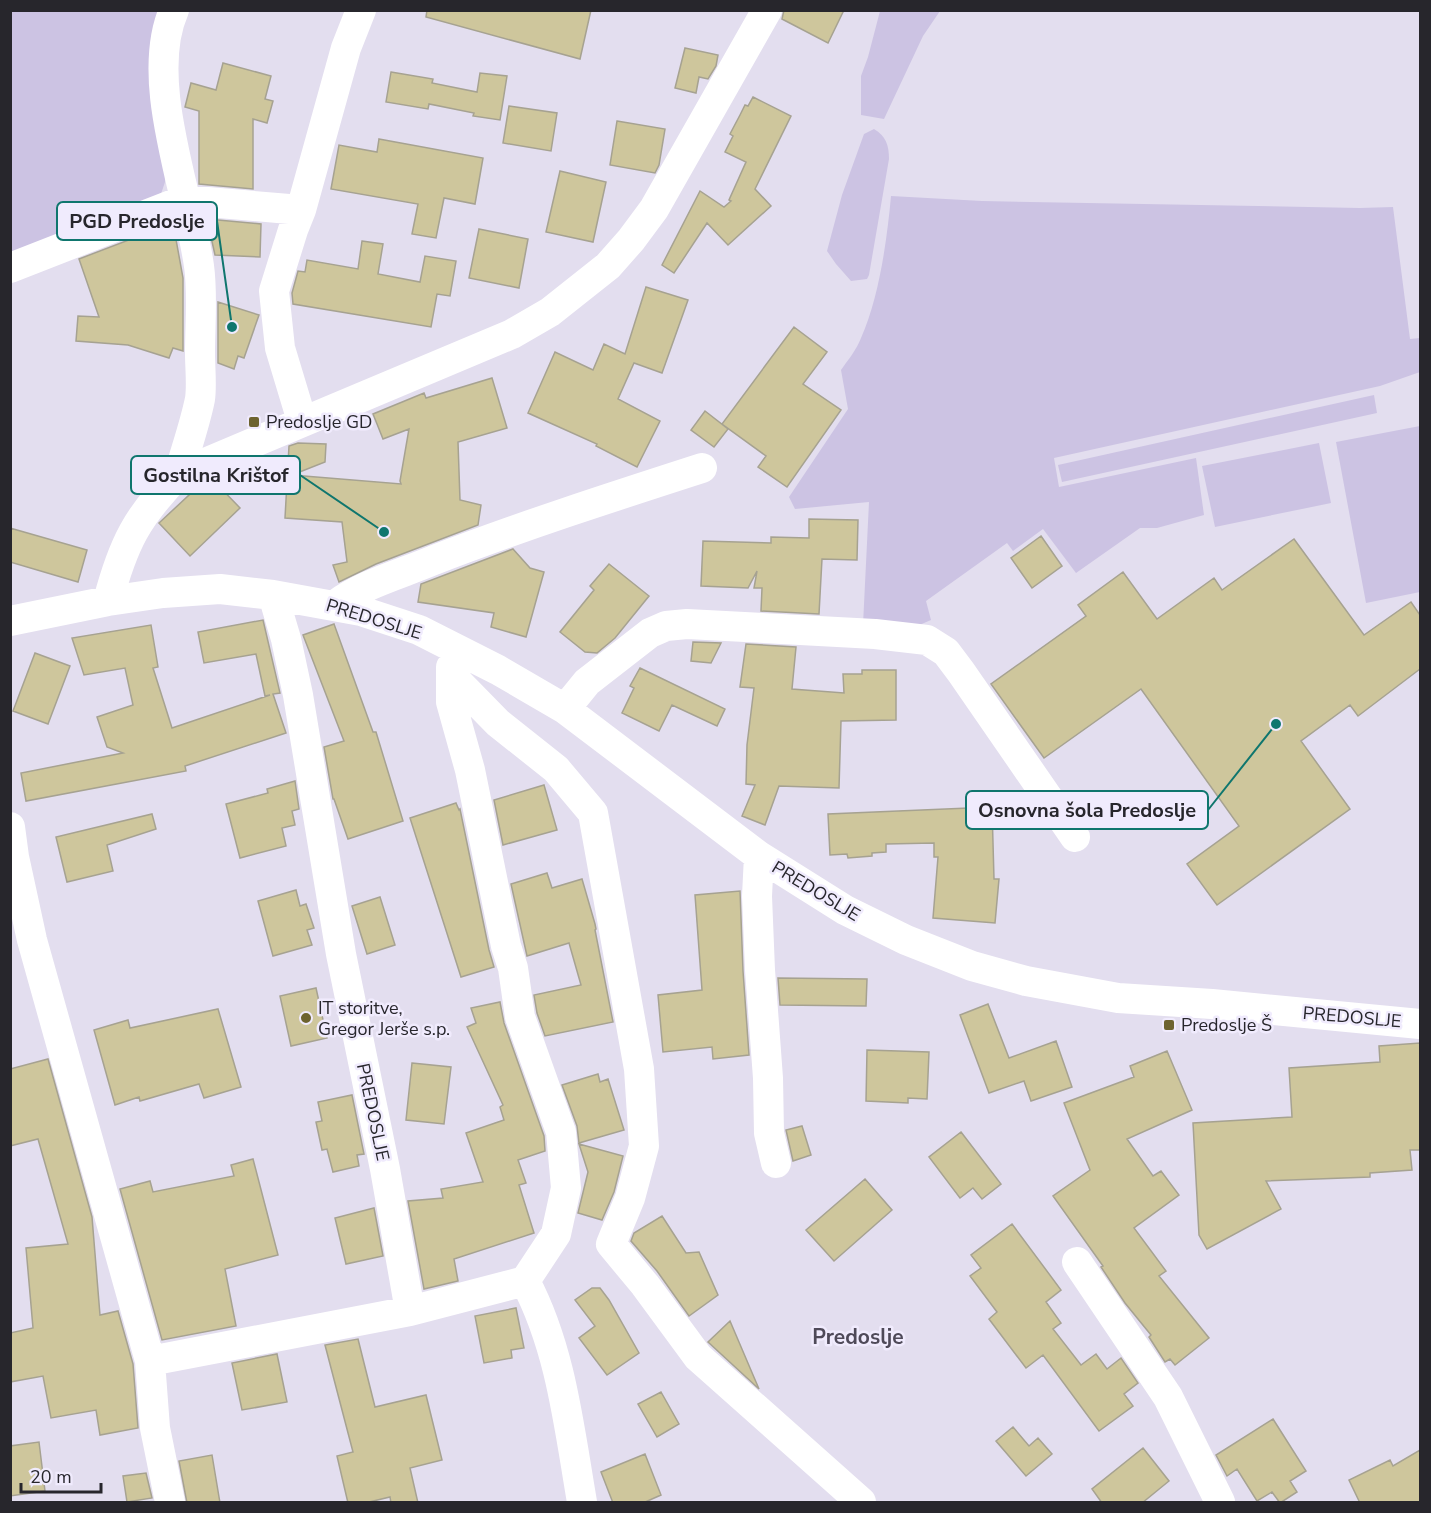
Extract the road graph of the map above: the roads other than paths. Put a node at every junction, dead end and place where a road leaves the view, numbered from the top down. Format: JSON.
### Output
{"nodes":[{"id":1,"x":174,"y":10,"type":"edge"},
{"id":2,"x":361,"y":10,"type":"edge"},
{"id":3,"x":767,"y":10,"type":"edge"},
{"id":4,"x":184,"y":200,"type":"junction"},
{"id":5,"x":301,"y":210,"type":"junction"},
{"id":6,"x":10,"y":268,"type":"edge"},
{"id":7,"x":302,"y":421,"type":"junction"},
{"id":8,"x":702,"y":468,"type":"dead end"},
{"id":9,"x":179,"y":474,"type":"junction"},
{"id":10,"x":273,"y":595,"type":"junction"},
{"id":11,"x":108,"y":601,"type":"junction"},
{"id":12,"x":335,"y":605,"type":"junction"},
{"id":13,"x":10,"y":621,"type":"edge"},
{"id":14,"x":450,"y":660,"type":"junction"},
{"id":15,"x":565,"y":710,"type":"junction"},
{"id":16,"x":10,"y":827,"type":"edge"},
{"id":17,"x":1075,"y":837,"type":"dead end"},
{"id":18,"x":759,"y":856,"type":"junction"},
{"id":19,"x":1420,"y":1024,"type":"edge"},
{"id":20,"x":776,"y":1163,"type":"dead end"},
{"id":21,"x":1077,"y":1262,"type":"dead end"},
{"id":22,"x":525,"y":1281,"type":"junction"},
{"id":23,"x":410,"y":1311,"type":"junction"},
{"id":24,"x":150,"y":1361,"type":"junction"},
{"id":25,"x":170,"y":1503,"type":"edge"},
{"id":26,"x":582,"y":1503,"type":"edge"},
{"id":27,"x":861,"y":1503,"type":"edge"},
{"id":28,"x":1220,"y":1503,"type":"edge"}],
"edges":[{"from":1,"to":4,"type":"street"},
{"from":2,"to":5,"type":"street"},
{"from":3,"to":7,"type":"street"},
{"from":4,"to":5,"type":"street"},
{"from":4,"to":6,"type":"street"},
{"from":4,"to":9,"type":"street"},
{"from":5,"to":7,"type":"street"},
{"from":7,"to":9,"type":"street"},
{"from":8,"to":12,"type":"street"},
{"from":9,"to":11,"type":"street"},
{"from":10,"to":11,"type":"street","name":"PREDOSLJE"},
{"from":10,"to":12,"type":"street","name":"PREDOSLJE"},
{"from":10,"to":23,"type":"street","name":"PREDOSLJE"},
{"from":11,"to":13,"type":"street","name":"PREDOSLJE"},
{"from":12,"to":14,"type":"street","name":"PREDOSLJE"},
{"from":14,"to":15,"type":"street","name":"PREDOSLJE"},
{"from":14,"to":22,"type":"street"},
{"from":14,"to":27,"type":"street"},
{"from":15,"to":17,"type":"street"},
{"from":15,"to":18,"type":"street","name":"PREDOSLJE"},
{"from":16,"to":24,"type":"street"},
{"from":18,"to":19,"type":"street","name":"PREDOSLJE"},
{"from":18,"to":20,"type":"street"},
{"from":21,"to":28,"type":"street"},
{"from":22,"to":23,"type":"street"},
{"from":22,"to":26,"type":"street"},
{"from":23,"to":24,"type":"street"},
{"from":24,"to":25,"type":"street"}]}
